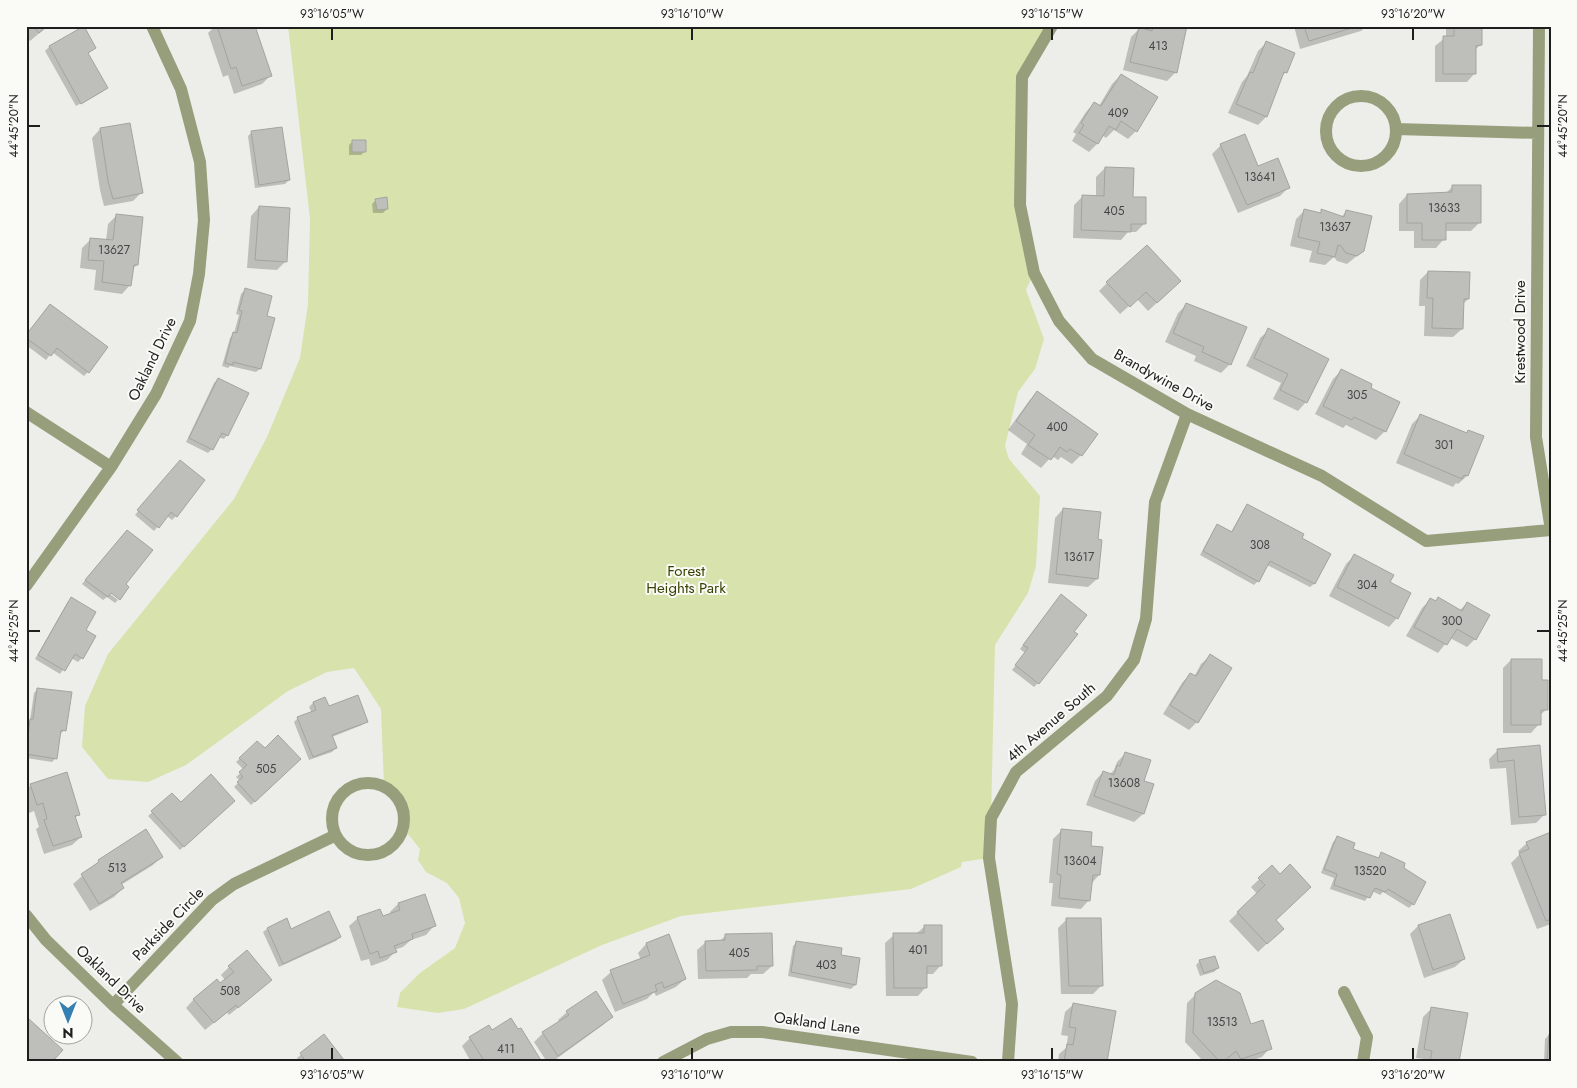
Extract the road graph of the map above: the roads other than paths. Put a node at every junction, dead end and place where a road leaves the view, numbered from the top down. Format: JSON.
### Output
{"nodes":[{"id":1,"x":152,"y":26,"type":"edge"},
{"id":2,"x":1052,"y":26,"type":"edge"},
{"id":3,"x":1539,"y":26,"type":"edge"},
{"id":4,"x":1396,"y":129,"type":"junction"},
{"id":5,"x":1538,"y":133,"type":"junction"},
{"id":6,"x":26,"y":412,"type":"edge"},
{"id":7,"x":1187,"y":414,"type":"junction"},
{"id":8,"x":111,"y":467,"type":"junction"},
{"id":9,"x":1551,"y":530,"type":"edge"},
{"id":10,"x":26,"y":586,"type":"edge"},
{"id":11,"x":334,"y":836,"type":"junction"},
{"id":12,"x":26,"y":915,"type":"edge"},
{"id":13,"x":1344,"y":992,"type":"dead end"},
{"id":14,"x":113,"y":1005,"type":"junction"},
{"id":15,"x":177,"y":1062,"type":"edge"},
{"id":16,"x":663,"y":1062,"type":"edge"},
{"id":17,"x":972,"y":1062,"type":"edge"},
{"id":18,"x":1008,"y":1062,"type":"edge"},
{"id":19,"x":1363,"y":1062,"type":"edge"}],
"edges":[{"from":1,"to":8,"type":"street","name":"Oakland Drive"},
{"from":2,"to":7,"type":"street","name":"Brandywine Drive"},
{"from":3,"to":5,"type":"street","name":"Krestwood Drive"},
{"from":4,"to":4,"type":"street"},
{"from":4,"to":5,"type":"street"},
{"from":5,"to":9,"type":"street","name":"Krestwood Drive"},
{"from":6,"to":8,"type":"street"},
{"from":7,"to":9,"type":"street","name":"Brandywine Drive"},
{"from":7,"to":18,"type":"street","name":"4th Avenue South"},
{"from":8,"to":10,"type":"street","name":"Oakland Drive"},
{"from":11,"to":11,"type":"street"},
{"from":11,"to":14,"type":"street","name":"Parkside Circle"},
{"from":12,"to":14,"type":"street","name":"Oakland Drive"},
{"from":13,"to":19,"type":"street"},
{"from":14,"to":15,"type":"street","name":"Oakland Drive"},
{"from":16,"to":17,"type":"street","name":"Oakland Lane"}]}
